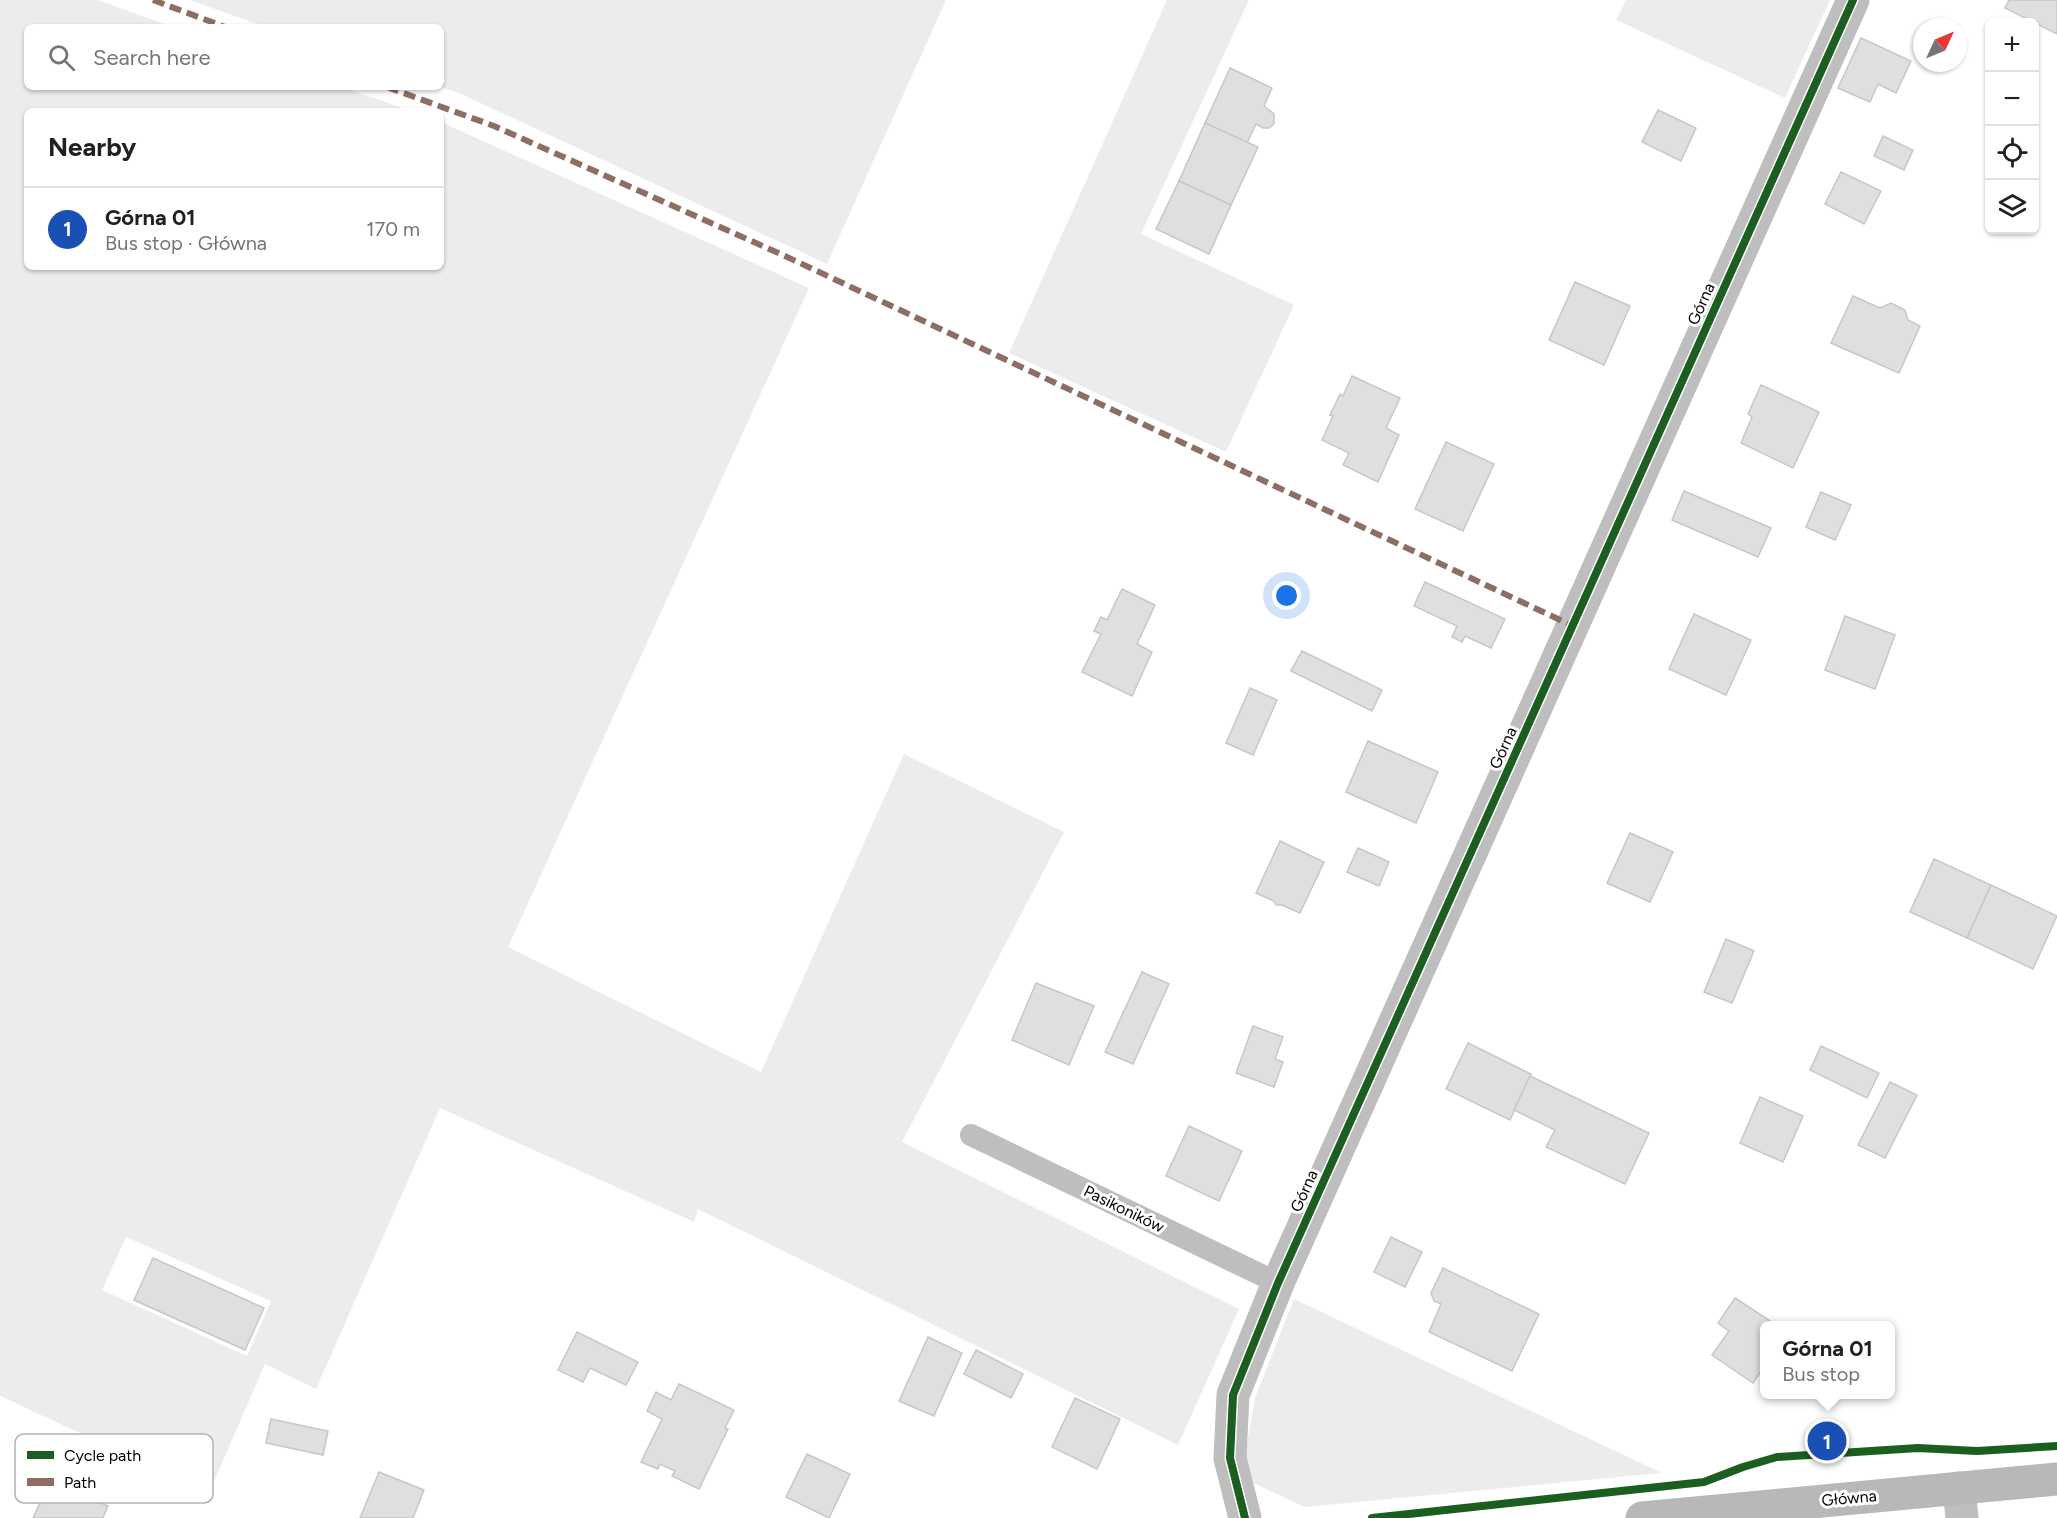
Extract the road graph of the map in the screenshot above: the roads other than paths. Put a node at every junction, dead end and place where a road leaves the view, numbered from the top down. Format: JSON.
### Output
{"nodes":[{"id":1,"x":1853,"y":0,"type":"edge"},
{"id":2,"x":971,"y":1135,"type":"dead end"},
{"id":3,"x":1278,"y":1283,"type":"junction"},
{"id":4,"x":2057,"y":1479,"type":"edge"},
{"id":5,"x":1960,"y":1503,"type":"edge"},
{"id":6,"x":1245,"y":1518,"type":"edge"},
{"id":7,"x":1642,"y":1518,"type":"edge"}],
"edges":[{"from":1,"to":3,"type":"street","name":"Górna"},
{"from":2,"to":3,"type":"lane","name":"Pasikoników"},
{"from":3,"to":6,"type":"street","name":"Górna"},
{"from":4,"to":5,"type":"main road","name":"Główna"},
{"from":5,"to":7,"type":"main road","name":"Główna"}]}
